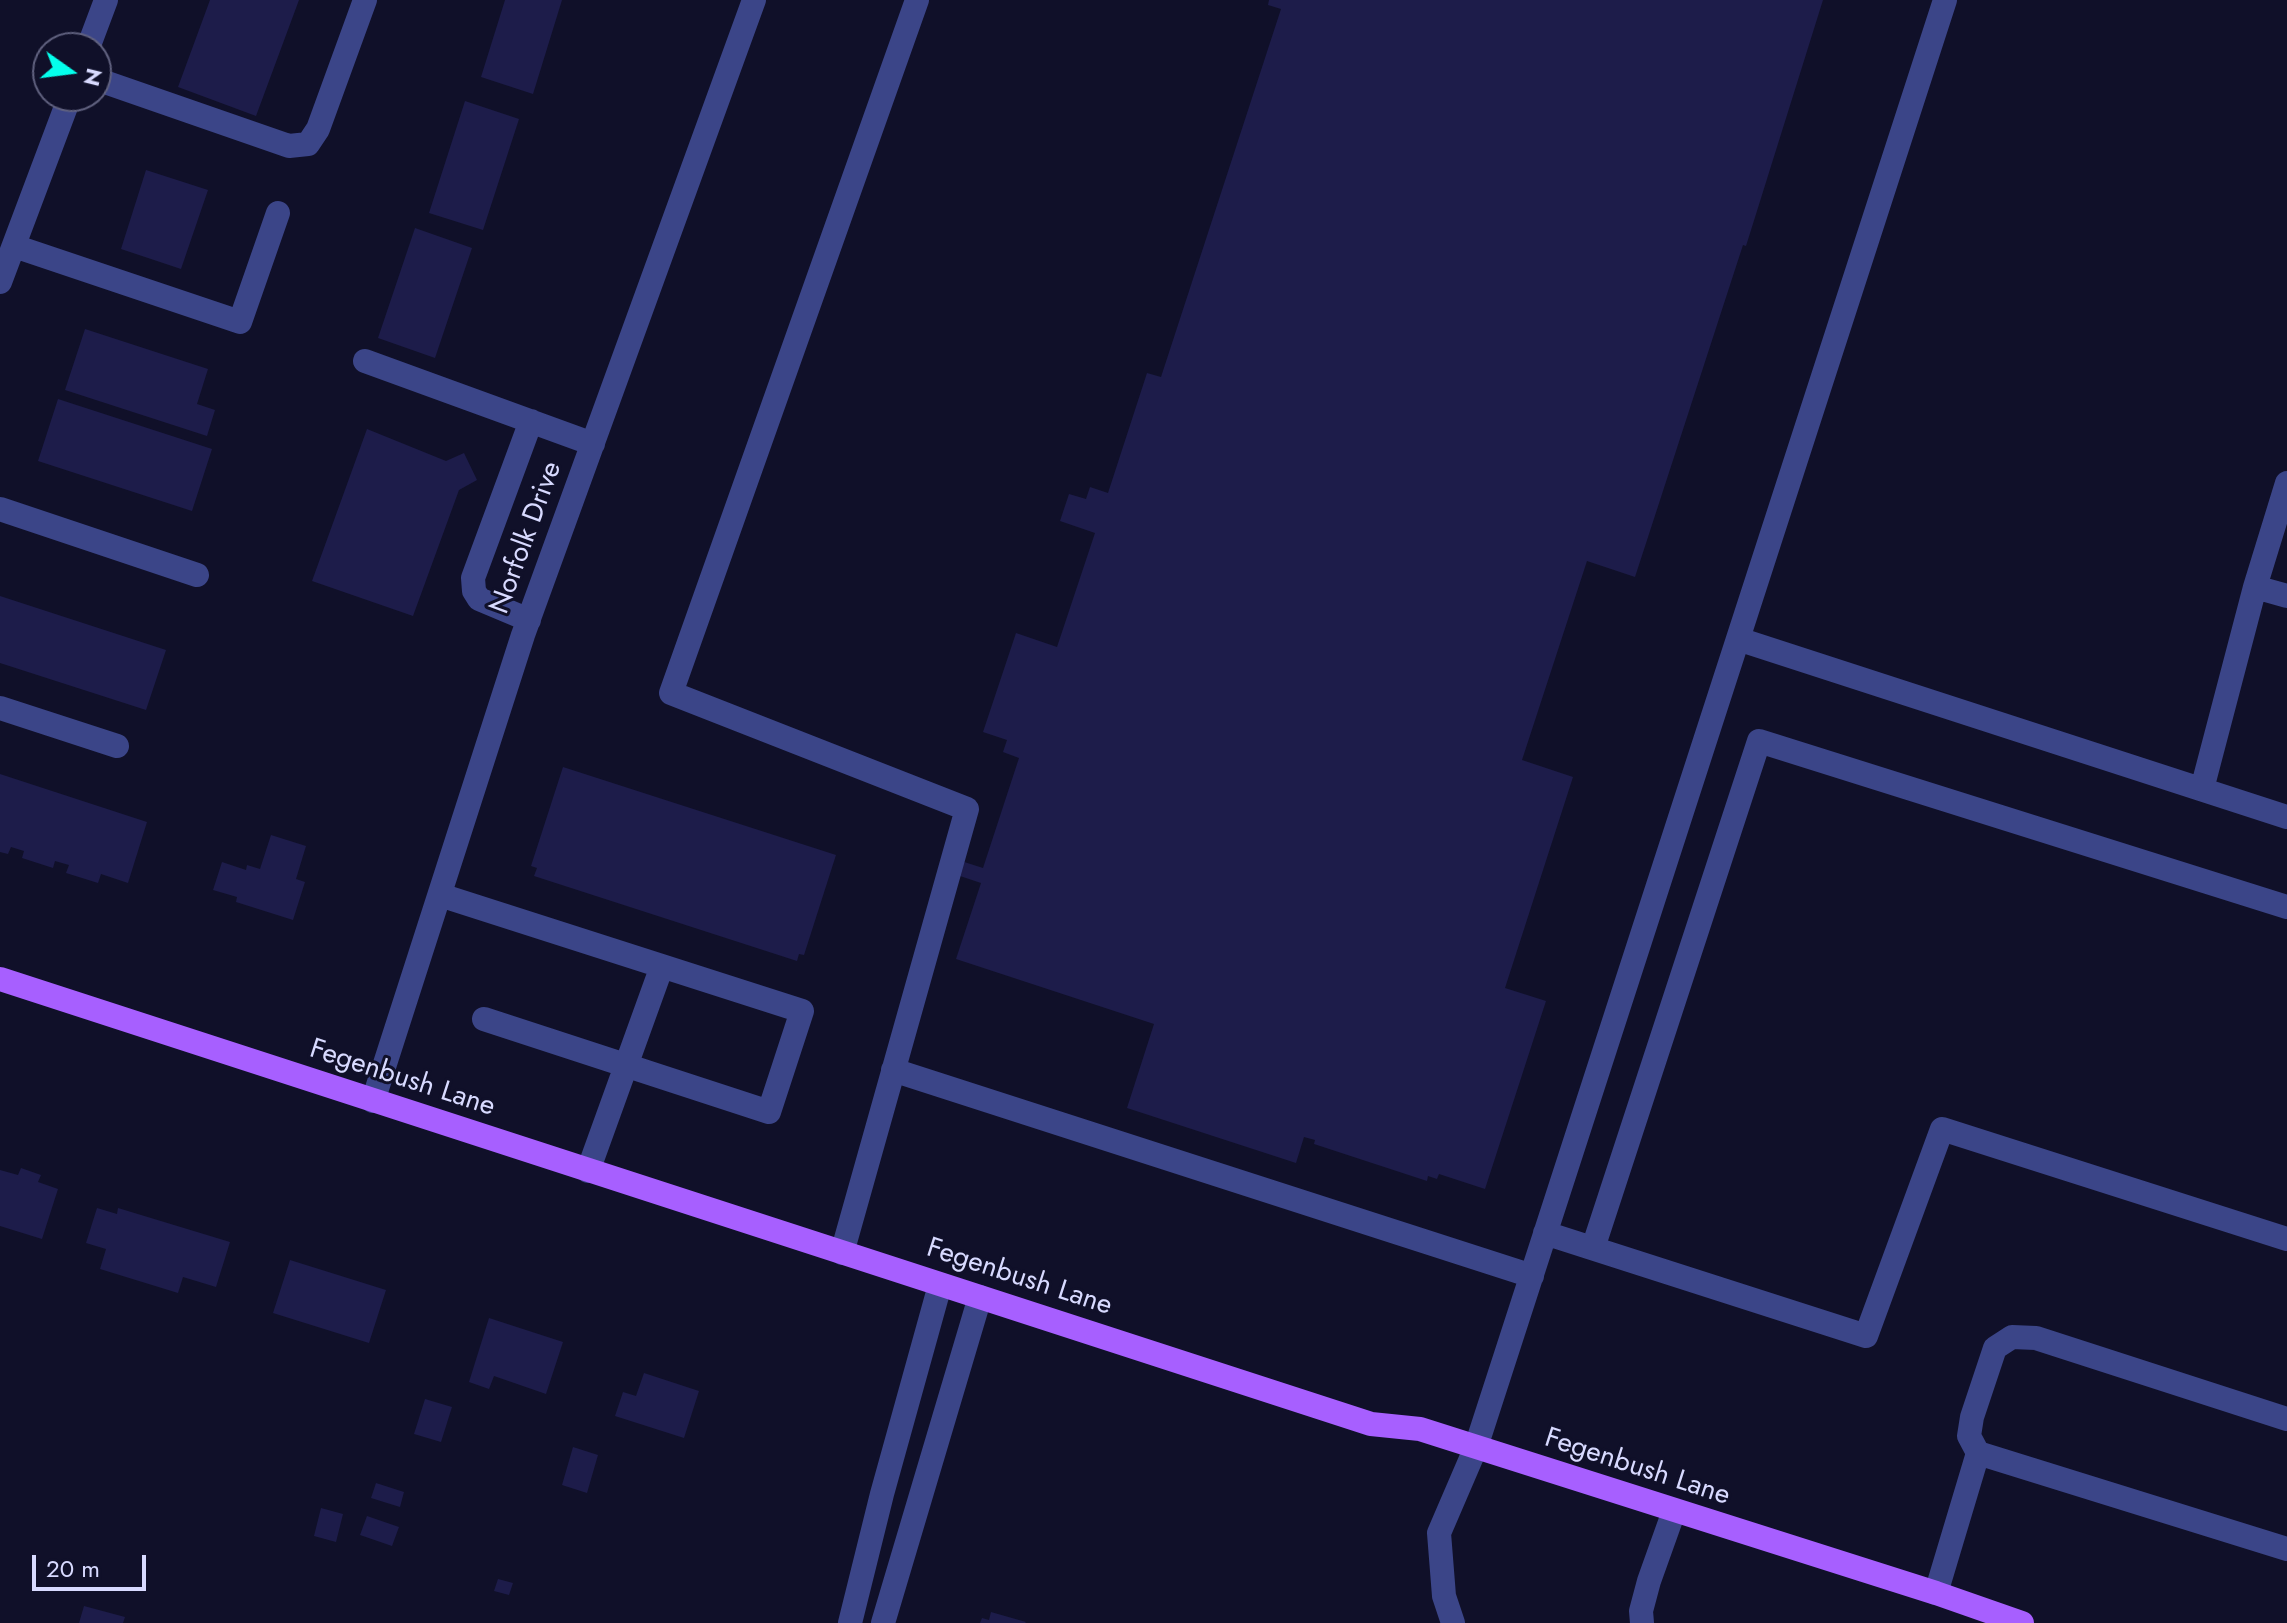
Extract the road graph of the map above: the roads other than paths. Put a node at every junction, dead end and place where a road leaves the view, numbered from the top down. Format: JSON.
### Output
{"nodes":[{"id":1,"x":106,"y":0,"type":"edge"},
{"id":2,"x":365,"y":0,"type":"edge"},
{"id":3,"x":754,"y":0,"type":"edge"},
{"id":4,"x":917,"y":0,"type":"edge"},
{"id":5,"x":1945,"y":0,"type":"edge"},
{"id":6,"x":94,"y":32,"type":"edge"},
{"id":7,"x":112,"y":85,"type":"edge"},
{"id":8,"x":64,"y":112,"type":"edge"},
{"id":9,"x":278,"y":213,"type":"dead end"},
{"id":10,"x":14,"y":246,"type":"junction"},
{"id":11,"x":0,"y":282,"type":"edge"},
{"id":12,"x":365,"y":361,"type":"dead end"},
{"id":13,"x":531,"y":421,"type":"junction"},
{"id":14,"x":593,"y":444,"type":"junction"},
{"id":15,"x":2287,"y":483,"type":"edge"},
{"id":16,"x":0,"y":509,"type":"edge"},
{"id":17,"x":197,"y":575,"type":"dead end"},
{"id":18,"x":2255,"y":587,"type":"junction"},
{"id":19,"x":2287,"y":596,"type":"edge"},
{"id":20,"x":529,"y":620,"type":"junction"},
{"id":21,"x":1738,"y":639,"type":"junction"},
{"id":22,"x":0,"y":708,"type":"edge"},
{"id":23,"x":117,"y":746,"type":"dead end"},
{"id":24,"x":2202,"y":789,"type":"junction"},
{"id":25,"x":2287,"y":817,"type":"edge"},
{"id":26,"x":440,"y":895,"type":"junction"},
{"id":27,"x":2287,"y":907,"type":"edge"},
{"id":28,"x":662,"y":966,"type":"junction"},
{"id":29,"x":0,"y":979,"type":"edge"},
{"id":30,"x":484,"y":1019,"type":"dead end"},
{"id":31,"x":625,"y":1065,"type":"junction"},
{"id":32,"x":893,"y":1070,"type":"junction"},
{"id":33,"x":373,"y":1101,"type":"junction"},
{"id":34,"x":588,"y":1171,"type":"junction"},
{"id":35,"x":1545,"y":1233,"type":"junction"},
{"id":36,"x":2287,"y":1239,"type":"edge"},
{"id":37,"x":1593,"y":1248,"type":"junction"},
{"id":38,"x":842,"y":1253,"type":"junction"},
{"id":39,"x":1532,"y":1276,"type":"junction"},
{"id":40,"x":940,"y":1285,"type":"junction"},
{"id":41,"x":980,"y":1297,"type":"junction"},
{"id":42,"x":2287,"y":1419,"type":"edge"},
{"id":43,"x":1476,"y":1447,"type":"junction"},
{"id":44,"x":1978,"y":1453,"type":"junction"},
{"id":45,"x":1674,"y":1511,"type":"junction"},
{"id":46,"x":2287,"y":1549,"type":"edge"},
{"id":47,"x":1936,"y":1593,"type":"junction"},
{"id":48,"x":850,"y":1623,"type":"edge"},
{"id":49,"x":883,"y":1623,"type":"edge"},
{"id":50,"x":1453,"y":1623,"type":"edge"},
{"id":51,"x":1642,"y":1623,"type":"edge"},
{"id":52,"x":2022,"y":1623,"type":"edge"}],
"edges":[{"from":1,"to":6,"type":"street"},
{"from":2,"to":7,"type":"street"},
{"from":3,"to":14,"type":"street","name":"Norfolk Drive"},
{"from":4,"to":32,"type":"street"},
{"from":5,"to":21,"type":"street"},
{"from":8,"to":10,"type":"street"},
{"from":9,"to":10,"type":"street"},
{"from":10,"to":11,"type":"street"},
{"from":12,"to":13,"type":"street"},
{"from":13,"to":14,"type":"street"},
{"from":13,"to":20,"type":"street"},
{"from":14,"to":20,"type":"street","name":"Norfolk Drive"},
{"from":15,"to":18,"type":"street"},
{"from":16,"to":17,"type":"street"},
{"from":18,"to":19,"type":"street"},
{"from":18,"to":24,"type":"street"},
{"from":20,"to":26,"type":"street","name":"Norfolk Drive"},
{"from":21,"to":24,"type":"street"},
{"from":21,"to":35,"type":"street"},
{"from":22,"to":23,"type":"street"},
{"from":24,"to":25,"type":"street"},
{"from":26,"to":28,"type":"street"},
{"from":26,"to":33,"type":"street","name":"Norfolk Drive"},
{"from":27,"to":37,"type":"street"},
{"from":28,"to":31,"type":"street"},
{"from":28,"to":31,"type":"street"},
{"from":29,"to":33,"type":"main road","name":"Fegenbush Lane"},
{"from":30,"to":31,"type":"street"},
{"from":31,"to":34,"type":"street"},
{"from":32,"to":38,"type":"street"},
{"from":32,"to":39,"type":"street"},
{"from":33,"to":34,"type":"main road","name":"Fegenbush Lane"},
{"from":34,"to":38,"type":"main road","name":"Fegenbush Lane"},
{"from":35,"to":37,"type":"street"},
{"from":35,"to":39,"type":"street"},
{"from":36,"to":37,"type":"street"},
{"from":38,"to":40,"type":"main road","name":"Fegenbush Lane"},
{"from":39,"to":43,"type":"street"},
{"from":40,"to":41,"type":"main road","name":"Fegenbush Lane"},
{"from":40,"to":48,"type":"street"},
{"from":41,"to":43,"type":"main road","name":"Fegenbush Lane"},
{"from":41,"to":49,"type":"street"},
{"from":42,"to":44,"type":"street"},
{"from":43,"to":45,"type":"main road","name":"Fegenbush Lane"},
{"from":43,"to":50,"type":"street"},
{"from":44,"to":46,"type":"street"},
{"from":44,"to":47,"type":"street"},
{"from":45,"to":47,"type":"main road","name":"Fegenbush Lane"},
{"from":45,"to":51,"type":"street"},
{"from":47,"to":52,"type":"main road","name":"Fegenbush Lane"}]}
